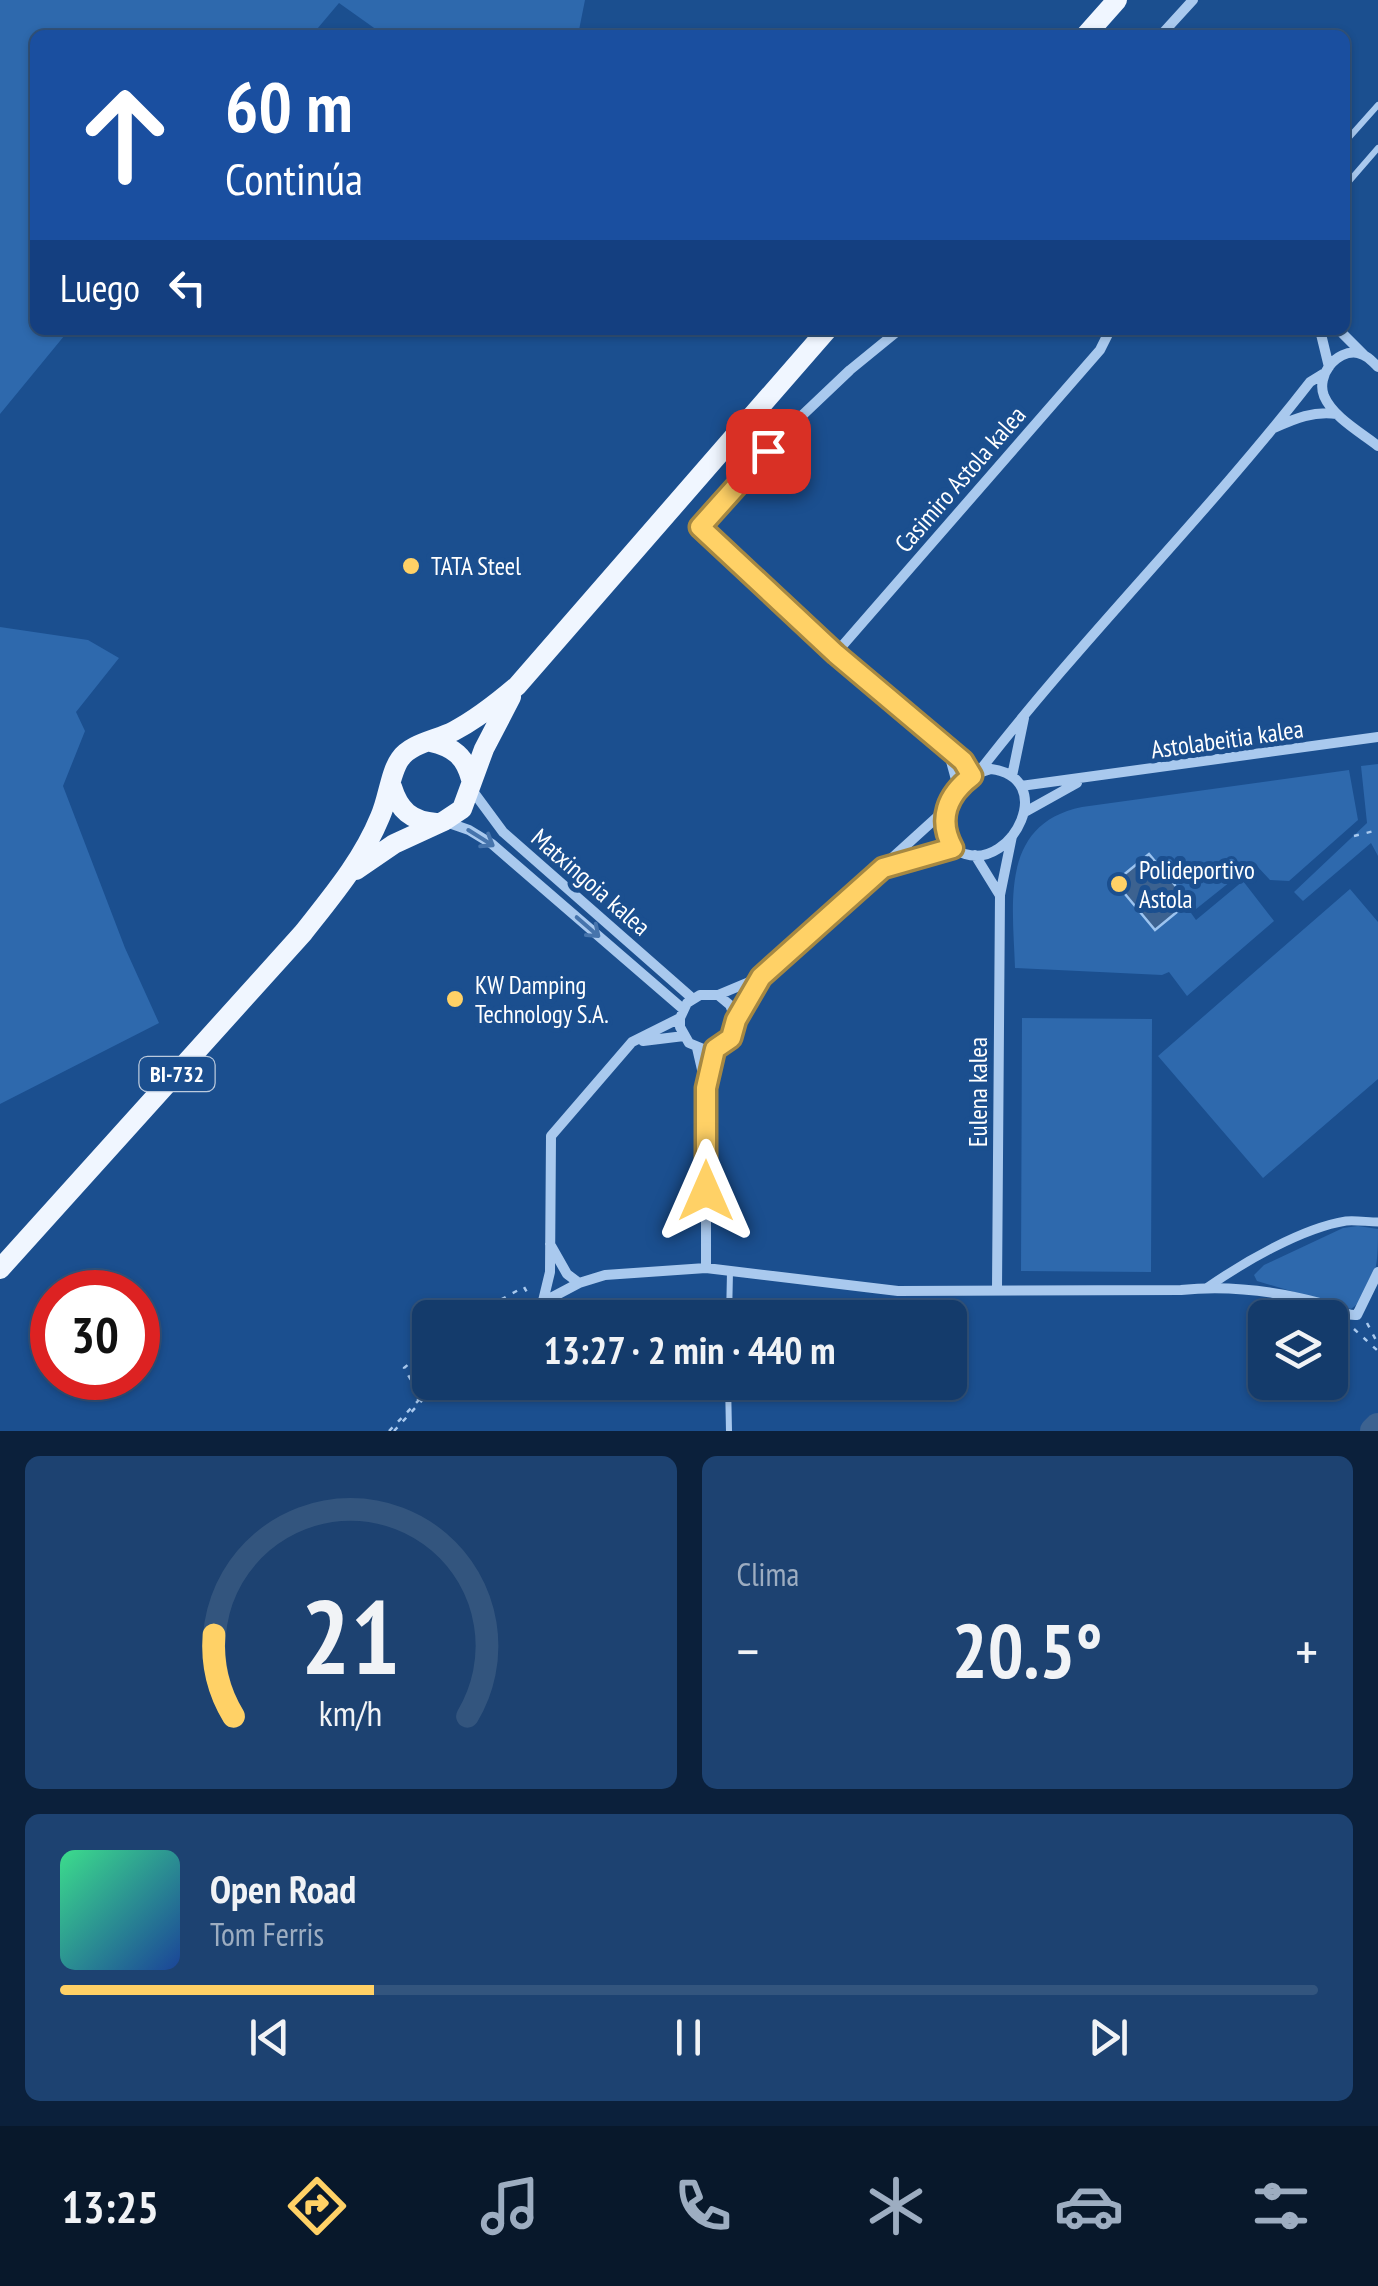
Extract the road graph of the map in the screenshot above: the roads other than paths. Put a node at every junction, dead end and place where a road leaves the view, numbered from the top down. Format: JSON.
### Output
{"nodes":[{"id":1,"x":1117,"y":0,"type":"edge"},
{"id":2,"x":1193,"y":0,"type":"edge"},
{"id":3,"x":1090,"y":30,"type":"edge"},
{"id":4,"x":1166,"y":30,"type":"edge"},
{"id":5,"x":1378,"y":105,"type":"edge"},
{"id":6,"x":1350,"y":136,"type":"edge"},
{"id":7,"x":1378,"y":148,"type":"edge"},
{"id":8,"x":1350,"y":180,"type":"edge"},
{"id":9,"x":823,"y":335,"type":"edge"},
{"id":10,"x":894,"y":335,"type":"edge"},
{"id":11,"x":1108,"y":335,"type":"edge"},
{"id":12,"x":1321,"y":335,"type":"edge"},
{"id":13,"x":1344,"y":335,"type":"edge"},
{"id":14,"x":1365,"y":356,"type":"junction"},
{"id":15,"x":1378,"y":367,"type":"edge"},
{"id":16,"x":1326,"y":371,"type":"junction"},
{"id":17,"x":1337,"y":414,"type":"junction"},
{"id":18,"x":1273,"y":428,"type":"junction"},
{"id":19,"x":1378,"y":446,"type":"edge"},
{"id":20,"x":836,"y":654,"type":"junction"},
{"id":21,"x":517,"y":686,"type":"junction"},
{"id":22,"x":1024,"y":712,"type":"junction"},
{"id":23,"x":1378,"y":737,"type":"edge"},
{"id":24,"x":430,"y":742,"type":"junction"},
{"id":25,"x":948,"y":749,"type":"junction"},
{"id":26,"x":975,"y":774,"type":"junction"},
{"id":27,"x":1012,"y":776,"type":"junction"},
{"id":28,"x":1083,"y":780,"type":"junction"},
{"id":29,"x":471,"y":784,"type":"junction"},
{"id":30,"x":958,"y":786,"type":"junction"},
{"id":31,"x":1021,"y":786,"type":"junction"},
{"id":32,"x":392,"y":787,"type":"junction"},
{"id":33,"x":946,"y":808,"type":"junction"},
{"id":34,"x":1025,"y":812,"type":"junction"},
{"id":35,"x":440,"y":822,"type":"junction"},
{"id":36,"x":1012,"y":836,"type":"junction"},
{"id":37,"x":953,"y":848,"type":"junction"},
{"id":38,"x":975,"y":856,"type":"junction"},
{"id":39,"x":883,"y":868,"type":"junction"},
{"id":40,"x":349,"y":875,"type":"junction"},
{"id":41,"x":1000,"y":895,"type":"junction"},
{"id":42,"x":761,"y":977,"type":"junction"},
{"id":43,"x":718,"y":996,"type":"junction"},
{"id":44,"x":692,"y":998,"type":"junction"},
{"id":45,"x":682,"y":1013,"type":"junction"},
{"id":46,"x":736,"y":1020,"type":"junction"},
{"id":47,"x":684,"y":1036,"type":"junction"},
{"id":48,"x":632,"y":1042,"type":"junction"},
{"id":49,"x":697,"y":1048,"type":"junction"},
{"id":50,"x":715,"y":1049,"type":"junction"},
{"id":51,"x":706,"y":1088,"type":"junction"},
{"id":52,"x":1378,"y":1222,"type":"edge"},
{"id":53,"x":549,"y":1244,"type":"junction"},
{"id":54,"x":706,"y":1268,"type":"junction"},
{"id":55,"x":0,"y":1270,"type":"edge"},
{"id":56,"x":730,"y":1271,"type":"junction"},
{"id":57,"x":1378,"y":1272,"type":"edge"},
{"id":58,"x":579,"y":1283,"type":"junction"},
{"id":59,"x":1208,"y":1287,"type":"junction"},
{"id":60,"x":997,"y":1289,"type":"junction"},
{"id":61,"x":540,"y":1300,"type":"edge"},
{"id":62,"x":547,"y":1300,"type":"edge"},
{"id":63,"x":729,"y":1300,"type":"edge"},
{"id":64,"x":728,"y":1400,"type":"edge"},
{"id":65,"x":728,"y":1431,"type":"edge"}],
"edges":[{"from":1,"to":3,"type":"main road"},
{"from":2,"to":4,"type":"street"},
{"from":5,"to":6,"type":"lane"},
{"from":7,"to":8,"type":"lane"},
{"from":9,"to":21,"type":"main road","number":"BI-732"},
{"from":10,"to":20,"type":"street"},
{"from":11,"to":20,"type":"street","name":"Casimiro Astola kalea"},
{"from":12,"to":16,"type":"street"},
{"from":13,"to":14,"type":"street"},
{"from":14,"to":15,"type":"street"},
{"from":14,"to":16,"type":"street"},
{"from":16,"to":17,"type":"street"},
{"from":16,"to":18,"type":"street"},
{"from":17,"to":18,"type":"street"},
{"from":17,"to":19,"type":"street"},
{"from":18,"to":22,"type":"street"},
{"from":20,"to":25,"type":"street"},
{"from":21,"to":24,"type":"main road","number":"BI-732"},
{"from":21,"to":29,"type":"main road","number":"BI-732"},
{"from":22,"to":26,"type":"street"},
{"from":22,"to":27,"type":"street"},
{"from":23,"to":28,"type":"street","name":"Astolabeitia kalea"},
{"from":24,"to":29,"type":"main road"},
{"from":24,"to":32,"type":"main road","number":"BI-732"},
{"from":25,"to":26,"type":"street"},
{"from":25,"to":30,"type":"street"},
{"from":26,"to":27,"type":"street"},
{"from":26,"to":30,"type":"street"},
{"from":27,"to":31,"type":"street"},
{"from":28,"to":31,"type":"street","name":"Astolabeitia kalea"},
{"from":28,"to":34,"type":"street","name":"Astolabeitia kalea"},
{"from":29,"to":35,"type":"main road","number":"BI-732"},
{"from":29,"to":44,"type":"street","name":"Matxingoia kalea"},
{"from":30,"to":33,"type":"street"},
{"from":31,"to":34,"type":"street"},
{"from":32,"to":35,"type":"main road"},
{"from":32,"to":40,"type":"main road","number":"BI-732"},
{"from":33,"to":37,"type":"street"},
{"from":33,"to":39,"type":"street"},
{"from":34,"to":36,"type":"street"},
{"from":35,"to":40,"type":"main road","number":"BI-732"},
{"from":35,"to":45,"type":"street","name":"Matxingoia kalea","one_way":true},
{"from":36,"to":38,"type":"street"},
{"from":36,"to":41,"type":"street","name":"Eulena kalea"},
{"from":37,"to":38,"type":"street"},
{"from":37,"to":39,"type":"street"},
{"from":38,"to":41,"type":"street"},
{"from":39,"to":42,"type":"street"},
{"from":40,"to":55,"type":"main road","number":"BI-732"},
{"from":41,"to":60,"type":"street","name":"Eulena kalea"},
{"from":42,"to":43,"type":"street"},
{"from":42,"to":46,"type":"street"},
{"from":43,"to":44,"type":"street"},
{"from":43,"to":46,"type":"street"},
{"from":44,"to":45,"type":"street"},
{"from":45,"to":47,"type":"street"},
{"from":45,"to":48,"type":"street"},
{"from":46,"to":50,"type":"street"},
{"from":47,"to":48,"type":"street"},
{"from":47,"to":49,"type":"street"},
{"from":48,"to":53,"type":"street"},
{"from":49,"to":50,"type":"street"},
{"from":49,"to":51,"type":"street"},
{"from":50,"to":51,"type":"street"},
{"from":51,"to":54,"type":"street"},
{"from":52,"to":59,"type":"street"},
{"from":53,"to":58,"type":"street"},
{"from":53,"to":61,"type":"street"},
{"from":54,"to":56,"type":"street"},
{"from":54,"to":58,"type":"street"},
{"from":56,"to":60,"type":"street"},
{"from":56,"to":63,"type":"lane"},
{"from":57,"to":59,"type":"street"},
{"from":58,"to":62,"type":"street"},
{"from":59,"to":60,"type":"street"},
{"from":64,"to":65,"type":"lane"}]}
